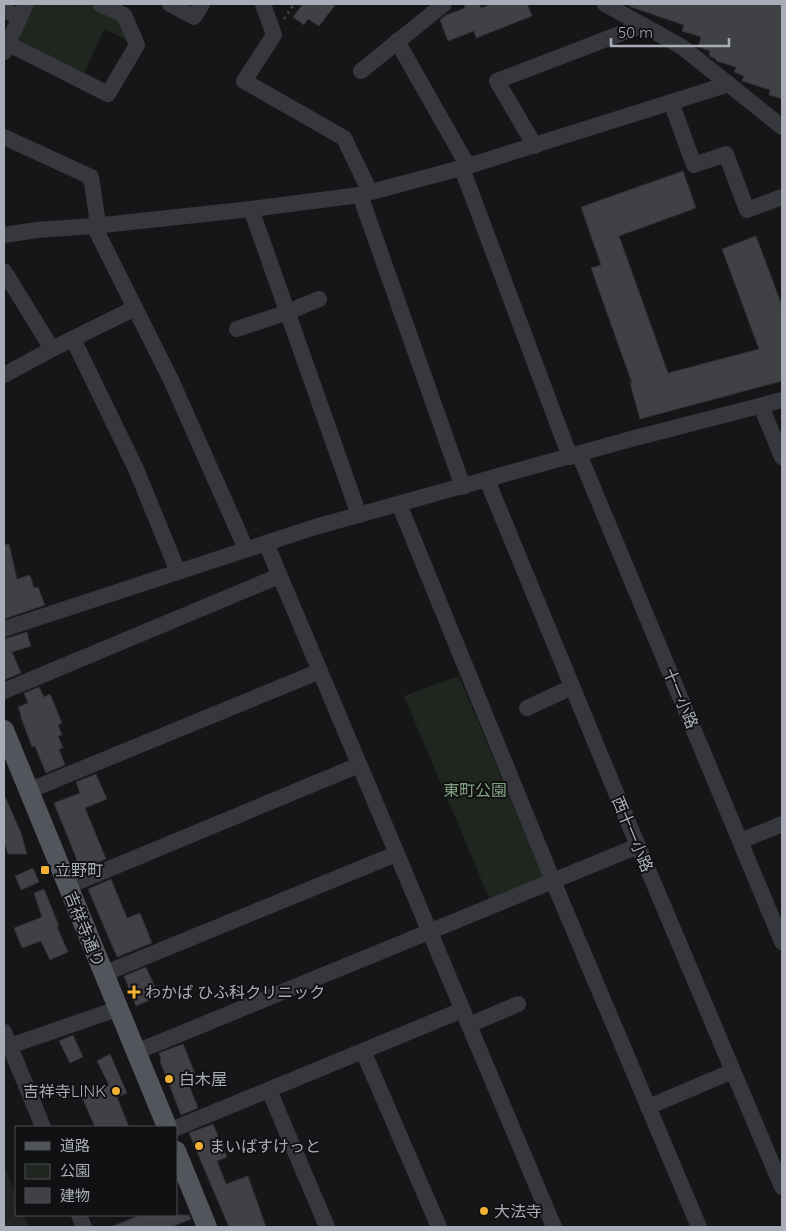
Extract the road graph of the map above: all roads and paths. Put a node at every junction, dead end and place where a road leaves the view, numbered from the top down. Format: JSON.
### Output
{"nodes":[{"id":1,"x":100,"y":4,"type":"edge"},
{"id":2,"x":170,"y":4,"type":"edge"},
{"id":3,"x":202,"y":4,"type":"edge"},
{"id":4,"x":263,"y":4,"type":"edge"},
{"id":5,"x":444,"y":4,"type":"edge"},
{"id":6,"x":605,"y":4,"type":"edge"},
{"id":7,"x":128,"y":9,"type":"edge"},
{"id":8,"x":4,"y":10,"type":"edge"},
{"id":9,"x":23,"y":10,"type":"edge"},
{"id":10,"x":643,"y":25,"type":"junction"},
{"id":11,"x":397,"y":41,"type":"junction"},
{"id":12,"x":6,"y":49,"type":"edge"},
{"id":13,"x":361,"y":71,"type":"dead end"},
{"id":14,"x":729,"y":84,"type":"junction"},
{"id":15,"x":671,"y":102,"type":"junction"},
{"id":16,"x":782,"y":127,"type":"edge"},
{"id":17,"x":4,"y":137,"type":"edge"},
{"id":18,"x":536,"y":146,"type":"junction"},
{"id":19,"x":465,"y":167,"type":"junction"},
{"id":20,"x":365,"y":194,"type":"junction"},
{"id":21,"x":782,"y":197,"type":"edge"},
{"id":22,"x":252,"y":209,"type":"junction"},
{"id":23,"x":94,"y":226,"type":"junction"},
{"id":24,"x":4,"y":235,"type":"edge"},
{"id":25,"x":4,"y":271,"type":"edge"},
{"id":26,"x":319,"y":299,"type":"dead end"},
{"id":27,"x":135,"y":308,"type":"junction"},
{"id":28,"x":288,"y":312,"type":"junction"},
{"id":29,"x":237,"y":329,"type":"dead end"},
{"id":30,"x":74,"y":338,"type":"junction"},
{"id":31,"x":52,"y":349,"type":"junction"},
{"id":32,"x":4,"y":375,"type":"edge"},
{"id":33,"x":782,"y":400,"type":"edge"},
{"id":34,"x":761,"y":406,"type":"junction"},
{"id":35,"x":574,"y":456,"type":"junction"},
{"id":36,"x":782,"y":457,"type":"edge"},
{"id":37,"x":487,"y":480,"type":"junction"},
{"id":38,"x":463,"y":486,"type":"junction"},
{"id":39,"x":399,"y":504,"type":"junction"},
{"id":40,"x":359,"y":515,"type":"junction"},
{"id":41,"x":266,"y":543,"type":"junction"},
{"id":42,"x":246,"y":549,"type":"junction"},
{"id":43,"x":178,"y":572,"type":"junction"},
{"id":44,"x":279,"y":576,"type":"junction"},
{"id":45,"x":4,"y":629,"type":"edge"},
{"id":46,"x":320,"y":670,"type":"junction"},
{"id":47,"x":572,"y":687,"type":"junction"},
{"id":48,"x":4,"y":691,"type":"edge"},
{"id":49,"x":527,"y":708,"type":"dead end"},
{"id":50,"x":4,"y":730,"type":"edge"},
{"id":51,"x":359,"y":765,"type":"junction"},
{"id":52,"x":28,"y":791,"type":"junction"},
{"id":53,"x":782,"y":824,"type":"edge"},
{"id":54,"x":741,"y":841,"type":"junction"},
{"id":55,"x":638,"y":846,"type":"junction"},
{"id":56,"x":396,"y":854,"type":"junction"},
{"id":57,"x":553,"y":881,"type":"junction"},
{"id":58,"x":68,"y":886,"type":"junction"},
{"id":59,"x":428,"y":932,"type":"junction"},
{"id":60,"x":782,"y":942,"type":"edge"},
{"id":61,"x":103,"y":974,"type":"junction"},
{"id":62,"x":518,"y":1004,"type":"dead end"},
{"id":63,"x":117,"y":1009,"type":"junction"},
{"id":64,"x":466,"y":1017,"type":"junction"},
{"id":65,"x":6,"y":1042,"type":"edge"},
{"id":66,"x":363,"y":1051,"type":"junction"},
{"id":67,"x":136,"y":1052,"type":"junction"},
{"id":68,"x":733,"y":1071,"type":"junction"},
{"id":69,"x":269,"y":1090,"type":"junction"},
{"id":70,"x":648,"y":1107,"type":"junction"},
{"id":71,"x":43,"y":1126,"type":"edge"},
{"id":72,"x":166,"y":1126,"type":"edge"},
{"id":73,"x":178,"y":1127,"type":"edge"},
{"id":74,"x":178,"y":1156,"type":"edge"},
{"id":75,"x":782,"y":1187,"type":"edge"},
{"id":76,"x":207,"y":1227,"type":"edge"},
{"id":77,"x":327,"y":1227,"type":"edge"},
{"id":78,"x":439,"y":1227,"type":"edge"},
{"id":79,"x":554,"y":1227,"type":"edge"},
{"id":80,"x":699,"y":1227,"type":"edge"}],
"edges":[{"from":1,"to":7,"type":"street"},
{"from":2,"to":3,"type":"street"},
{"from":4,"to":20,"type":"street"},
{"from":5,"to":11,"type":"street"},
{"from":6,"to":10,"type":"street"},
{"from":7,"to":12,"type":"street"},
{"from":8,"to":9,"type":"street"},
{"from":9,"to":12,"type":"street"},
{"from":10,"to":14,"type":"street"},
{"from":10,"to":18,"type":"street"},
{"from":11,"to":13,"type":"street"},
{"from":11,"to":19,"type":"street","name":"十一小路"},
{"from":14,"to":15,"type":"street"},
{"from":14,"to":16,"type":"street"},
{"from":15,"to":18,"type":"street"},
{"from":15,"to":21,"type":"street"},
{"from":17,"to":23,"type":"street"},
{"from":18,"to":19,"type":"street"},
{"from":19,"to":20,"type":"street"},
{"from":19,"to":35,"type":"street","name":"十一小路"},
{"from":20,"to":22,"type":"street"},
{"from":20,"to":38,"type":"street"},
{"from":22,"to":23,"type":"street"},
{"from":22,"to":28,"type":"street"},
{"from":23,"to":24,"type":"street"},
{"from":23,"to":27,"type":"street"},
{"from":25,"to":31,"type":"street"},
{"from":26,"to":28,"type":"street"},
{"from":27,"to":30,"type":"street"},
{"from":27,"to":42,"type":"street"},
{"from":28,"to":29,"type":"street"},
{"from":28,"to":40,"type":"street"},
{"from":30,"to":31,"type":"street"},
{"from":30,"to":43,"type":"street"},
{"from":31,"to":32,"type":"street"},
{"from":33,"to":34,"type":"street"},
{"from":34,"to":35,"type":"street"},
{"from":34,"to":36,"type":"street"},
{"from":35,"to":37,"type":"street"},
{"from":35,"to":54,"type":"street","name":"十一小路"},
{"from":37,"to":38,"type":"street"},
{"from":37,"to":47,"type":"street","name":"西十一小路"},
{"from":38,"to":39,"type":"street"},
{"from":39,"to":40,"type":"street"},
{"from":39,"to":57,"type":"street"},
{"from":40,"to":41,"type":"street"},
{"from":41,"to":42,"type":"street"},
{"from":41,"to":44,"type":"street"},
{"from":42,"to":43,"type":"street"},
{"from":43,"to":45,"type":"street"},
{"from":44,"to":46,"type":"street"},
{"from":44,"to":48,"type":"street"},
{"from":46,"to":51,"type":"street"},
{"from":46,"to":52,"type":"street"},
{"from":47,"to":49,"type":"street"},
{"from":47,"to":55,"type":"street","name":"西十一小路"},
{"from":50,"to":52,"type":"main road","name":"吉祥寺通り"},
{"from":51,"to":56,"type":"street"},
{"from":51,"to":58,"type":"street"},
{"from":52,"to":58,"type":"main road","name":"吉祥寺通り"},
{"from":53,"to":54,"type":"street"},
{"from":54,"to":60,"type":"street","name":"十一小路"},
{"from":55,"to":57,"type":"street"},
{"from":55,"to":68,"type":"street","name":"西十一小路"},
{"from":56,"to":59,"type":"street"},
{"from":56,"to":61,"type":"street"},
{"from":57,"to":59,"type":"street"},
{"from":57,"to":70,"type":"street"},
{"from":58,"to":61,"type":"main road","name":"吉祥寺通り"},
{"from":59,"to":64,"type":"street"},
{"from":59,"to":67,"type":"street"},
{"from":61,"to":63,"type":"main road","name":"吉祥寺通り"},
{"from":62,"to":64,"type":"street"},
{"from":63,"to":65,"type":"street"},
{"from":63,"to":67,"type":"main road","name":"吉祥寺通り"},
{"from":64,"to":66,"type":"street"},
{"from":64,"to":79,"type":"street"},
{"from":65,"to":71,"type":"street"},
{"from":66,"to":69,"type":"street"},
{"from":66,"to":78,"type":"street"},
{"from":67,"to":72,"type":"main road","name":"吉祥寺通り"},
{"from":68,"to":70,"type":"street"},
{"from":68,"to":75,"type":"street","name":"西十一小路"},
{"from":69,"to":73,"type":"street"},
{"from":69,"to":77,"type":"street"},
{"from":70,"to":80,"type":"street"},
{"from":74,"to":76,"type":"main road"}]}
